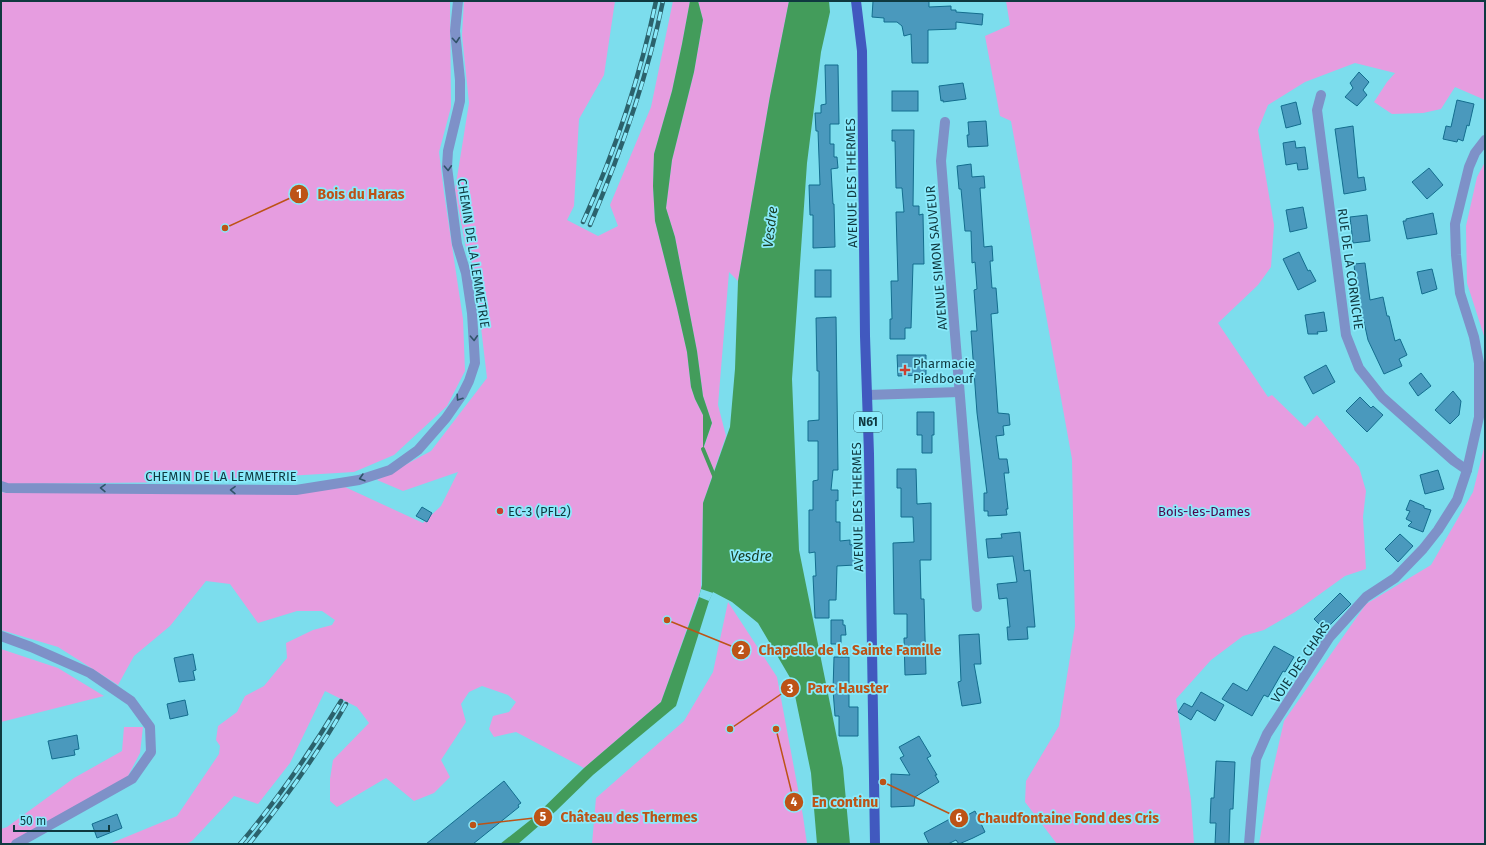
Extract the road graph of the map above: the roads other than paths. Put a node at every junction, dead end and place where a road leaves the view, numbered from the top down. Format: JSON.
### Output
{"nodes":[{"id":1,"x":458,"y":1,"type":"edge"},
{"id":2,"x":856,"y":1,"type":"edge"},
{"id":3,"x":1321,"y":95,"type":"dead end"},
{"id":4,"x":945,"y":122,"type":"dead end"},
{"id":5,"x":1485,"y":140,"type":"edge"},
{"id":6,"x":959,"y":392,"type":"junction"},
{"id":7,"x":867,"y":395,"type":"junction"},
{"id":8,"x":1467,"y":470,"type":"junction"},
{"id":9,"x":1,"y":486,"type":"edge"},
{"id":10,"x":977,"y":607,"type":"dead end"},
{"id":11,"x":1,"y":636,"type":"edge"},
{"id":12,"x":16,"y":844,"type":"edge"},
{"id":13,"x":875,"y":844,"type":"edge"},
{"id":14,"x":1249,"y":844,"type":"edge"}],
"edges":[{"from":1,"to":9,"type":"street","name":"CHEMIN DE LA LEMMETRIE","one_way":true},
{"from":2,"to":7,"type":"main road","name":"AVENUE DES THERMES","number":"N61"},
{"from":3,"to":8,"type":"street","name":"RUE DE LA CORNICHE"},
{"from":4,"to":6,"type":"street","name":"AVENUE SIMON SAUVEUR"},
{"from":5,"to":8,"type":"street","name":"VOIE DES CHARS"},
{"from":6,"to":7,"type":"street"},
{"from":6,"to":10,"type":"street","name":"AVENUE SIMON SAUVEUR"},
{"from":7,"to":13,"type":"main road","name":"AVENUE DES THERMES","number":"N61"},
{"from":8,"to":14,"type":"street","name":"VOIE DES CHARS"},
{"from":11,"to":12,"type":"street"}]}
